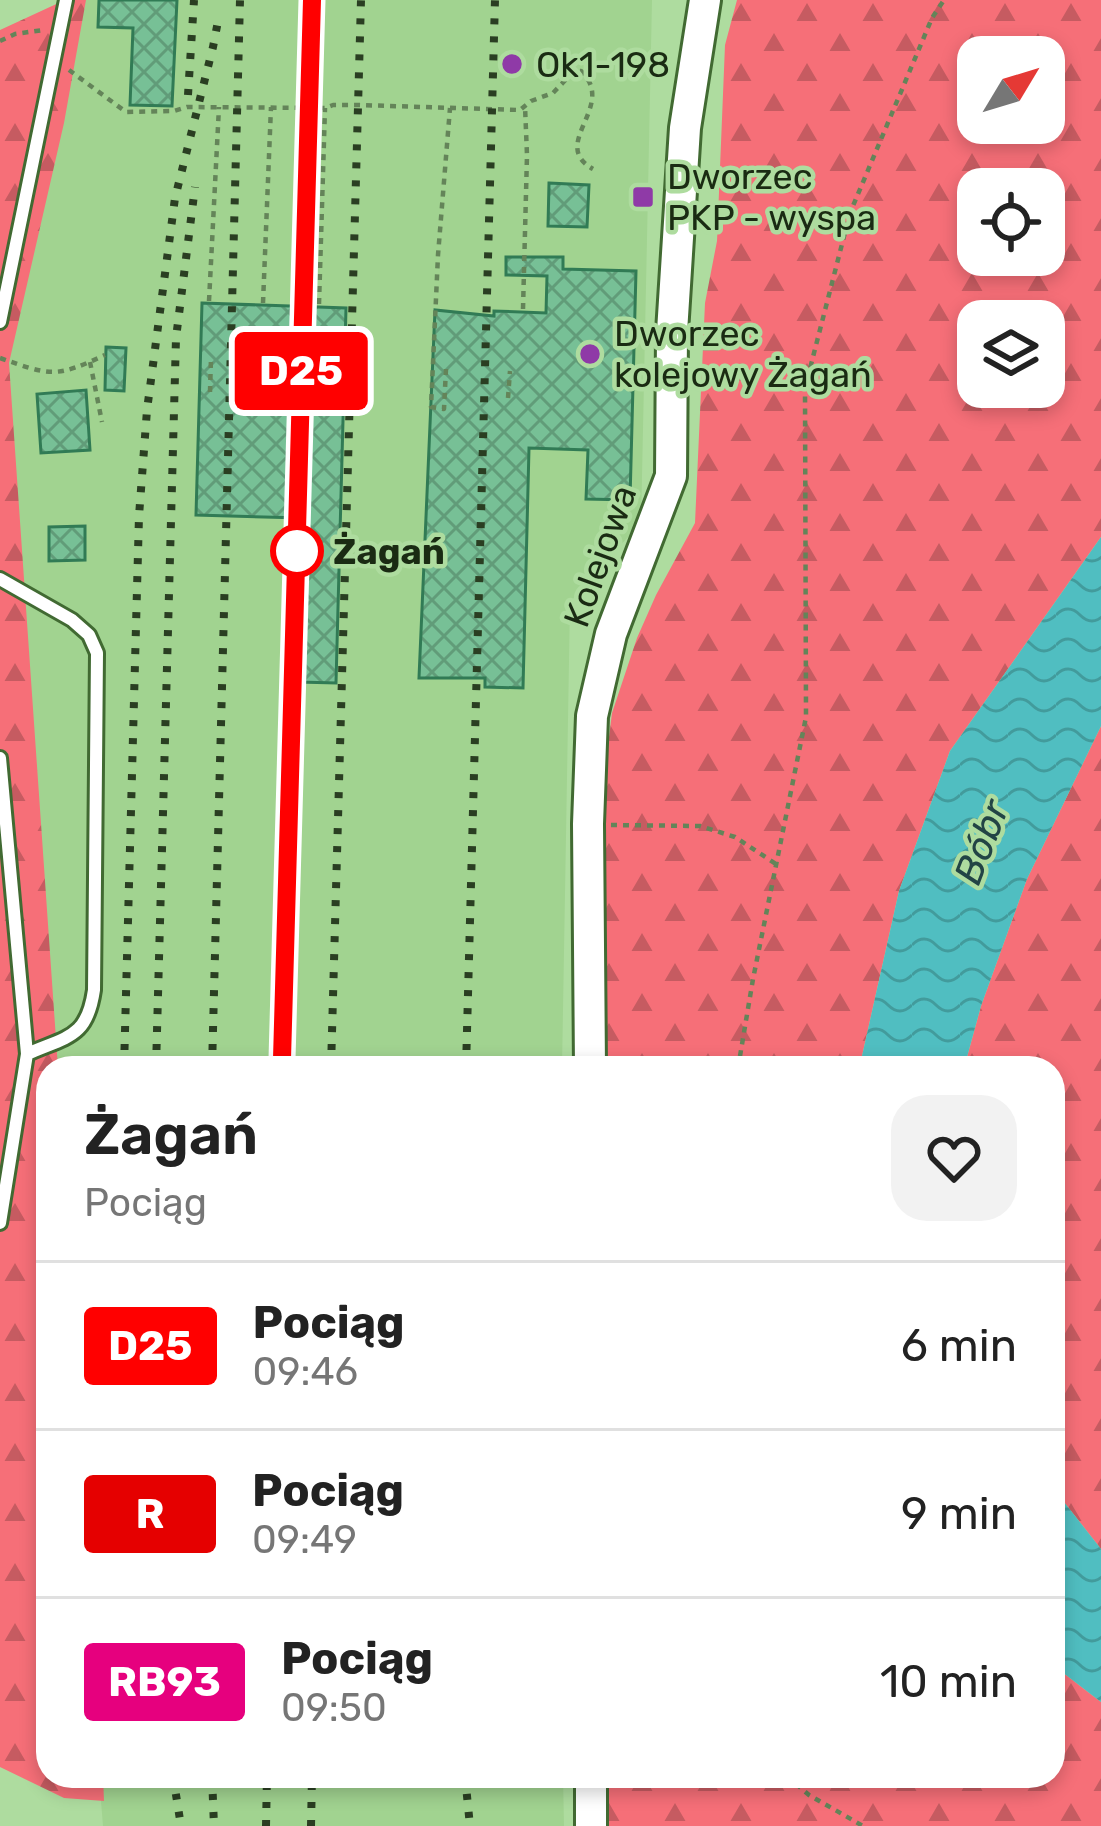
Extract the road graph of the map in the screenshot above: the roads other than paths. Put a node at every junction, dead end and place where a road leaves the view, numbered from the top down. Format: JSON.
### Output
{"nodes":[{"id":1,"x":66,"y":0,"type":"edge"},
{"id":2,"x":705,"y":0,"type":"edge"},
{"id":3,"x":0,"y":322,"type":"edge"},
{"id":4,"x":0,"y":579,"type":"edge"},
{"id":5,"x":0,"y":758,"type":"edge"},
{"id":6,"x":27,"y":1054,"type":"junction"},
{"id":7,"x":590,"y":1056,"type":"edge"},
{"id":8,"x":0,"y":1223,"type":"edge"},
{"id":9,"x":590,"y":1788,"type":"edge"},
{"id":10,"x":591,"y":1826,"type":"edge"}],
"edges":[{"from":1,"to":3,"type":"lane"},
{"from":2,"to":7,"type":"street","name":"Kolejowa"},
{"from":4,"to":6,"type":"lane"},
{"from":5,"to":6,"type":"lane"},
{"from":6,"to":8,"type":"lane"},
{"from":9,"to":10,"type":"street"}]}
